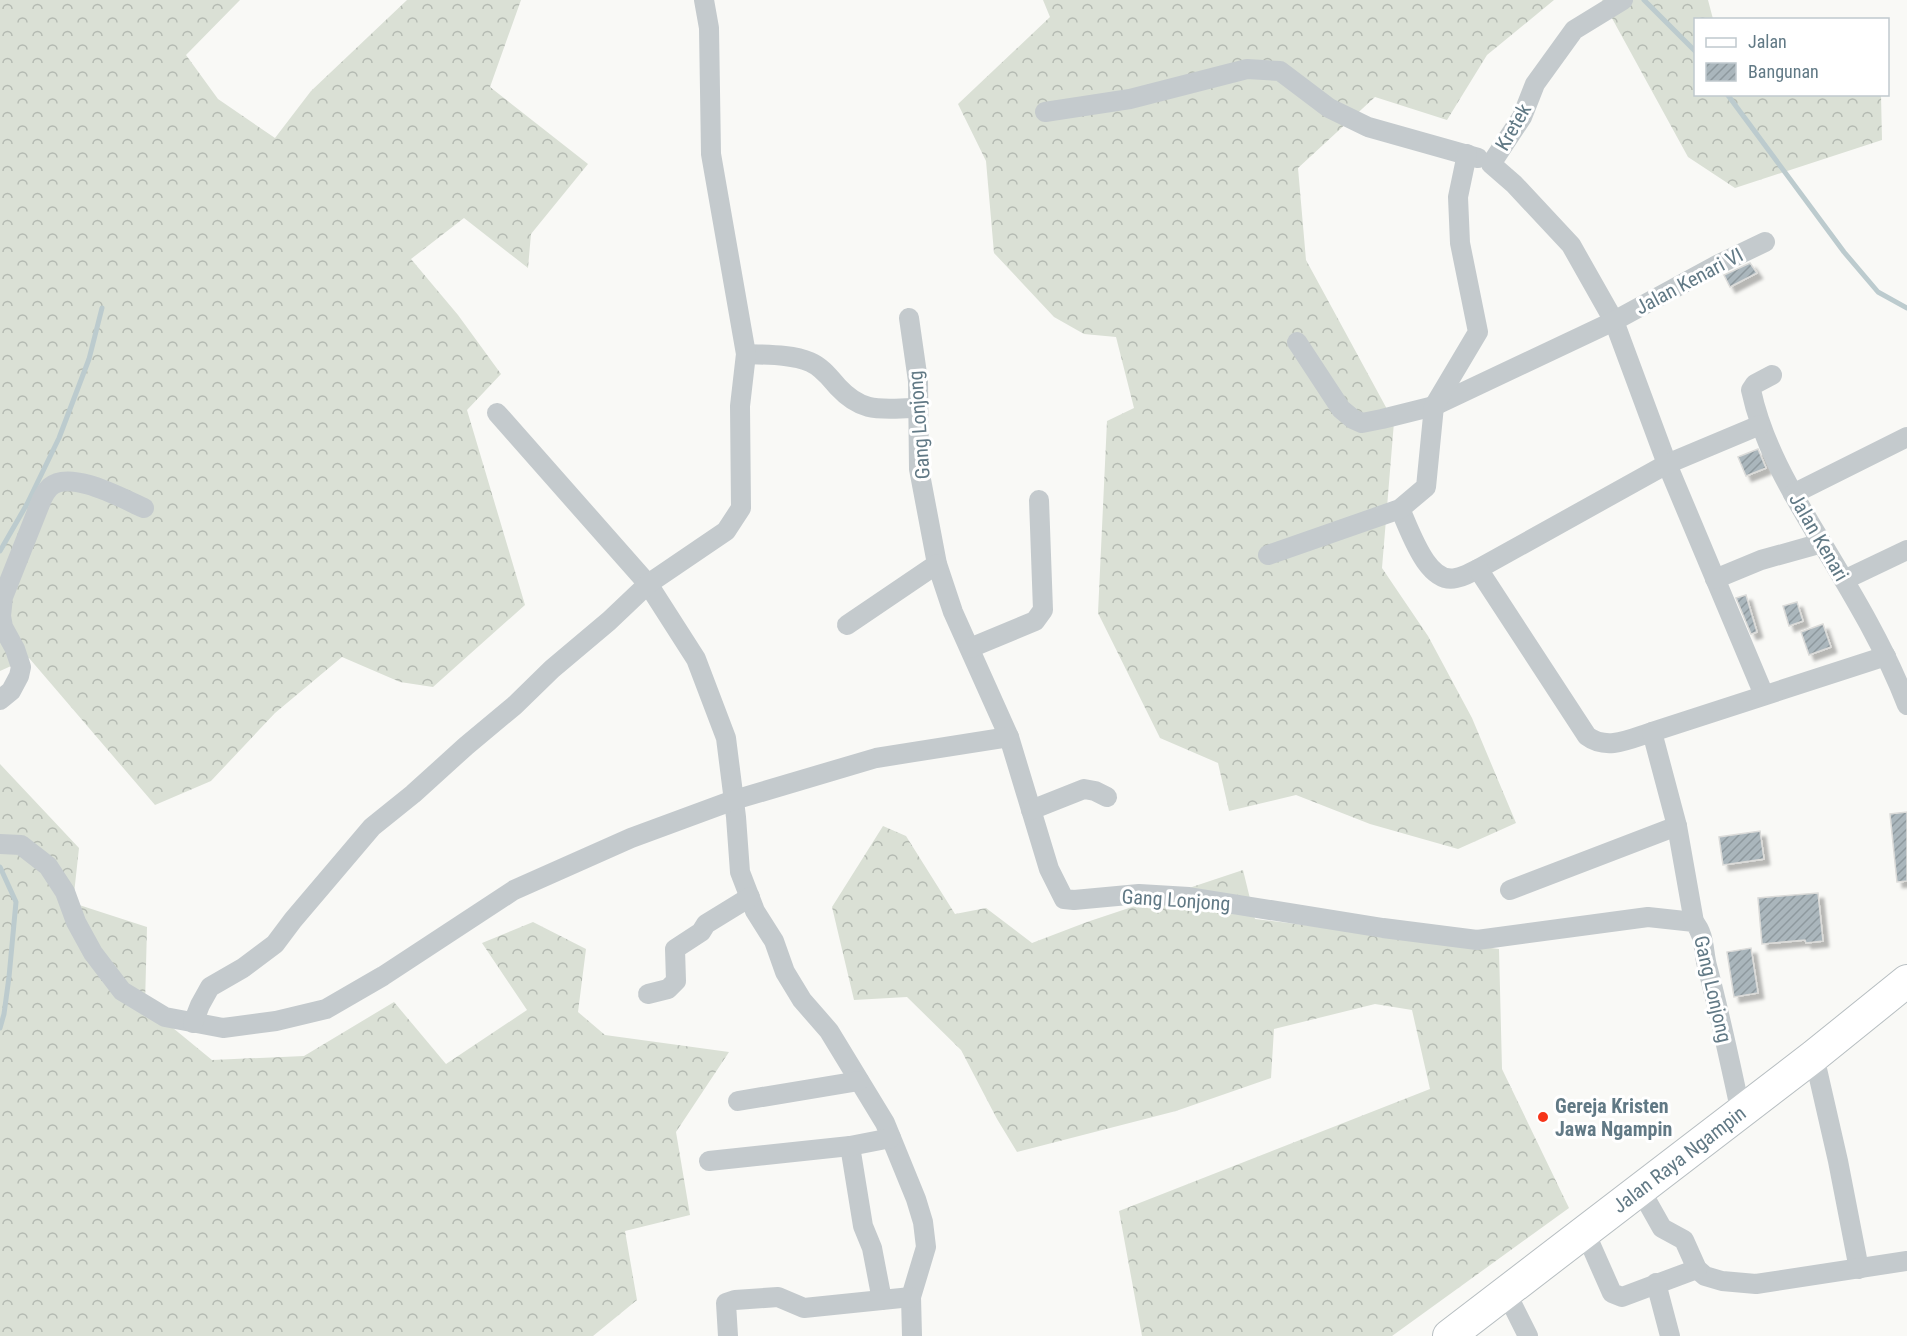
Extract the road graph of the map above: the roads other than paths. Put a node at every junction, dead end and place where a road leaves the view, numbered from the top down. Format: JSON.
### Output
{"nodes":[{"id":1,"x":704,"y":0,"type":"edge"},
{"id":2,"x":1623,"y":0,"type":"edge"},
{"id":3,"x":1045,"y":112,"type":"dead end"},
{"id":4,"x":1467,"y":154,"type":"junction"},
{"id":5,"x":1491,"y":164,"type":"junction"},
{"id":6,"x":1765,"y":242,"type":"dead end"},
{"id":7,"x":909,"y":318,"type":"dead end"},
{"id":8,"x":1614,"y":321,"type":"junction"},
{"id":9,"x":1297,"y":342,"type":"dead end"},
{"id":10,"x":746,"y":354,"type":"junction"},
{"id":11,"x":1772,"y":375,"type":"dead end"},
{"id":12,"x":1434,"y":406,"type":"junction"},
{"id":13,"x":918,"y":408,"type":"junction"},
{"id":14,"x":497,"y":413,"type":"dead end"},
{"id":15,"x":1760,"y":425,"type":"junction"},
{"id":16,"x":1907,"y":437,"type":"edge"},
{"id":17,"x":1667,"y":464,"type":"junction"},
{"id":18,"x":1793,"y":494,"type":"junction"},
{"id":19,"x":1039,"y":500,"type":"dead end"},
{"id":20,"x":144,"y":508,"type":"dead end"},
{"id":21,"x":1400,"y":509,"type":"junction"},
{"id":22,"x":1822,"y":543,"type":"junction"},
{"id":23,"x":1907,"y":550,"type":"edge"},
{"id":24,"x":1268,"y":555,"type":"dead end"},
{"id":25,"x":937,"y":564,"type":"junction"},
{"id":26,"x":1478,"y":568,"type":"junction"},
{"id":27,"x":1715,"y":579,"type":"junction"},
{"id":28,"x":1844,"y":580,"type":"junction"},
{"id":29,"x":648,"y":584,"type":"junction"},
{"id":30,"x":847,"y":625,"type":"dead end"},
{"id":31,"x":970,"y":648,"type":"junction"},
{"id":32,"x":1886,"y":656,"type":"junction"},
{"id":33,"x":1764,"y":695,"type":"junction"},
{"id":34,"x":0,"y":700,"type":"edge"},
{"id":35,"x":1907,"y":705,"type":"edge"},
{"id":36,"x":1652,"y":732,"type":"junction"},
{"id":37,"x":1009,"y":737,"type":"junction"},
{"id":38,"x":1107,"y":797,"type":"dead end"},
{"id":39,"x":734,"y":800,"type":"junction"},
{"id":40,"x":1031,"y":810,"type":"junction"},
{"id":41,"x":1677,"y":826,"type":"junction"},
{"id":42,"x":0,"y":844,"type":"edge"},
{"id":43,"x":1510,"y":890,"type":"dead end"},
{"id":44,"x":750,"y":897,"type":"junction"},
{"id":45,"x":1694,"y":922,"type":"junction"},
{"id":46,"x":1907,"y":981,"type":"edge"},
{"id":47,"x":648,"y":994,"type":"dead end"},
{"id":48,"x":193,"y":1023,"type":"junction"},
{"id":49,"x":1814,"y":1056,"type":"junction"},
{"id":50,"x":862,"y":1088,"type":"junction"},
{"id":51,"x":738,"y":1101,"type":"dead end"},
{"id":52,"x":1741,"y":1113,"type":"junction"},
{"id":53,"x":891,"y":1138,"type":"junction"},
{"id":54,"x":850,"y":1146,"type":"junction"},
{"id":55,"x":709,"y":1161,"type":"dead end"},
{"id":56,"x":1640,"y":1190,"type":"junction"},
{"id":57,"x":1585,"y":1232,"type":"junction"},
{"id":58,"x":1907,"y":1262,"type":"edge"},
{"id":59,"x":1697,"y":1269,"type":"junction"},
{"id":60,"x":1859,"y":1269,"type":"junction"},
{"id":61,"x":1656,"y":1283,"type":"junction"},
{"id":62,"x":1506,"y":1292,"type":"junction"},
{"id":63,"x":911,"y":1297,"type":"junction"},
{"id":64,"x":882,"y":1300,"type":"junction"},
{"id":65,"x":728,"y":1336,"type":"edge"},
{"id":66,"x":912,"y":1336,"type":"edge"},
{"id":67,"x":1449,"y":1336,"type":"edge"},
{"id":68,"x":1528,"y":1336,"type":"edge"},
{"id":69,"x":1670,"y":1336,"type":"edge"}],
"edges":[{"from":1,"to":10,"type":"street"},
{"from":2,"to":5,"type":"street","name":"Kretek"},
{"from":3,"to":4,"type":"street"},
{"from":4,"to":5,"type":"street"},
{"from":4,"to":12,"type":"street"},
{"from":5,"to":8,"type":"street","name":"Kretek"},
{"from":6,"to":8,"type":"street","name":"Jalan Kenari VI"},
{"from":7,"to":13,"type":"street","name":"Gang Lonjong"},
{"from":8,"to":12,"type":"street","name":"Jalan Kenari VI"},
{"from":8,"to":17,"type":"street","name":"Kretek"},
{"from":9,"to":12,"type":"street","name":"Jalan Kenari VI"},
{"from":10,"to":13,"type":"street"},
{"from":10,"to":29,"type":"street"},
{"from":11,"to":15,"type":"street","name":"Jalan Kenari"},
{"from":12,"to":21,"type":"street"},
{"from":13,"to":25,"type":"street","name":"Gang Lonjong"},
{"from":14,"to":29,"type":"street"},
{"from":15,"to":17,"type":"street"},
{"from":15,"to":18,"type":"street","name":"Jalan Kenari"},
{"from":16,"to":18,"type":"street"},
{"from":17,"to":26,"type":"street"},
{"from":17,"to":27,"type":"street","name":"Kretek"},
{"from":18,"to":22,"type":"street","name":"Jalan Kenari"},
{"from":19,"to":31,"type":"street"},
{"from":20,"to":34,"type":"street"},
{"from":21,"to":24,"type":"street"},
{"from":21,"to":26,"type":"street"},
{"from":22,"to":27,"type":"street"},
{"from":22,"to":28,"type":"street","name":"Jalan Kenari"},
{"from":23,"to":28,"type":"street"},
{"from":25,"to":30,"type":"street"},
{"from":25,"to":31,"type":"street","name":"Gang Lonjong"},
{"from":26,"to":36,"type":"street"},
{"from":27,"to":33,"type":"street","name":"Kretek"},
{"from":28,"to":32,"type":"street","name":"Jalan Kenari"},
{"from":29,"to":39,"type":"street"},
{"from":29,"to":48,"type":"street"},
{"from":31,"to":37,"type":"street","name":"Gang Lonjong"},
{"from":32,"to":33,"type":"street"},
{"from":32,"to":35,"type":"street","name":"Jalan Kenari"},
{"from":33,"to":36,"type":"street"},
{"from":36,"to":41,"type":"street"},
{"from":37,"to":39,"type":"street"},
{"from":37,"to":40,"type":"street","name":"Gang Lonjong"},
{"from":38,"to":40,"type":"street"},
{"from":39,"to":44,"type":"street"},
{"from":39,"to":48,"type":"street"},
{"from":40,"to":45,"type":"street","name":"Gang Lonjong"},
{"from":41,"to":43,"type":"street"},
{"from":41,"to":45,"type":"street"},
{"from":42,"to":48,"type":"street"},
{"from":44,"to":47,"type":"street"},
{"from":44,"to":50,"type":"street"},
{"from":45,"to":52,"type":"street","name":"Gang Lonjong"},
{"from":46,"to":49,"type":"main road","name":"Jalan Raya Ngampin"},
{"from":49,"to":52,"type":"main road","name":"Jalan Raya Ngampin"},
{"from":49,"to":60,"type":"street"},
{"from":50,"to":51,"type":"street"},
{"from":50,"to":53,"type":"street"},
{"from":52,"to":56,"type":"main road","name":"Jalan Raya Ngampin"},
{"from":53,"to":54,"type":"street"},
{"from":53,"to":63,"type":"street"},
{"from":54,"to":55,"type":"street"},
{"from":54,"to":64,"type":"street"},
{"from":56,"to":57,"type":"main road","name":"Jalan Raya Ngampin"},
{"from":56,"to":59,"type":"street"},
{"from":57,"to":61,"type":"street"},
{"from":57,"to":62,"type":"main road","name":"Jalan Raya Ngampin"},
{"from":58,"to":60,"type":"street"},
{"from":59,"to":60,"type":"street"},
{"from":59,"to":61,"type":"street"},
{"from":61,"to":69,"type":"street"},
{"from":62,"to":67,"type":"main road","name":"Jalan Raya Ngampin"},
{"from":62,"to":68,"type":"street"},
{"from":63,"to":64,"type":"street"},
{"from":63,"to":66,"type":"street"},
{"from":64,"to":65,"type":"street"}]}
